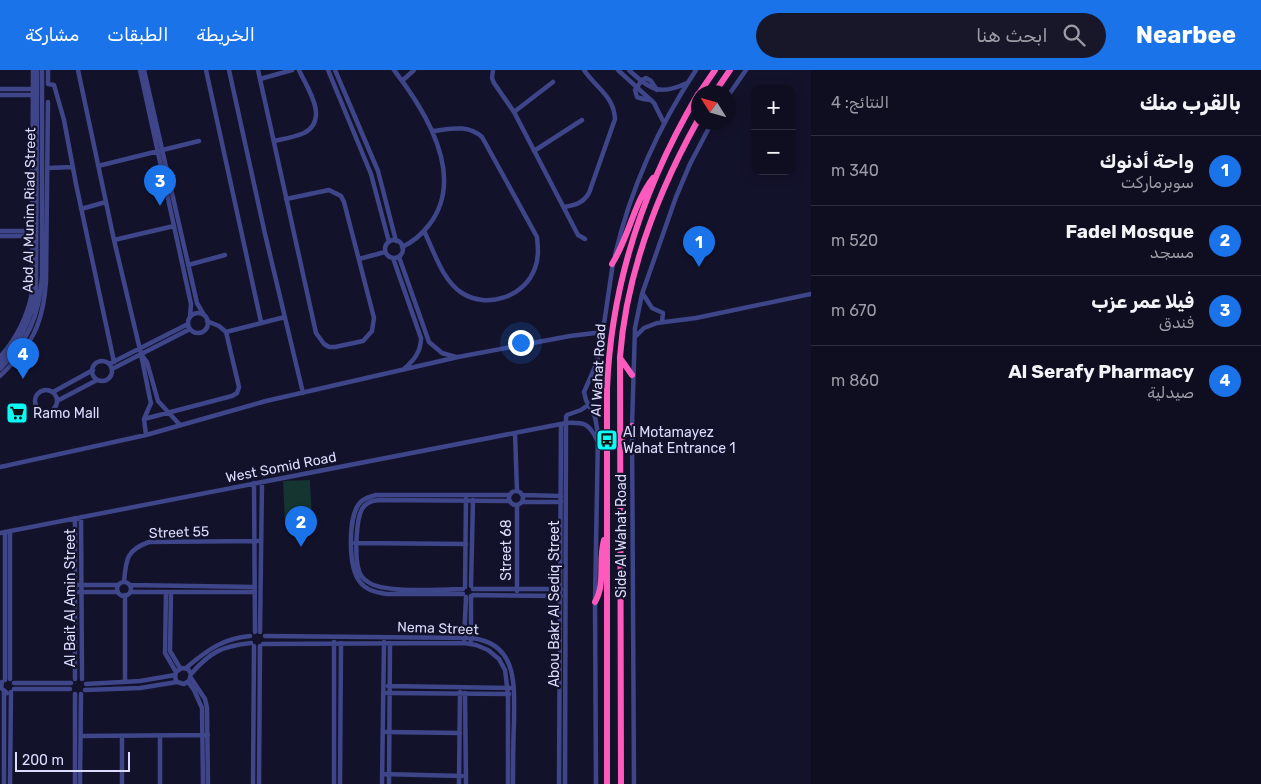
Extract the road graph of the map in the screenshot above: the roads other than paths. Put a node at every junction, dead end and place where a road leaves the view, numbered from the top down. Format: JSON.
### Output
{"nodes":[{"id":1,"x":33,"y":70,"type":"edge"},
{"id":2,"x":37,"y":70,"type":"edge"},
{"id":3,"x":42,"y":70,"type":"edge"},
{"id":4,"x":48,"y":70,"type":"edge"},
{"id":5,"x":78,"y":70,"type":"edge"},
{"id":6,"x":140,"y":70,"type":"edge"},
{"id":7,"x":144,"y":70,"type":"edge"},
{"id":8,"x":206,"y":70,"type":"edge"},
{"id":9,"x":229,"y":70,"type":"edge"},
{"id":10,"x":258,"y":70,"type":"edge"},
{"id":11,"x":292,"y":70,"type":"edge"},
{"id":12,"x":299,"y":70,"type":"edge"},
{"id":13,"x":328,"y":70,"type":"edge"},
{"id":14,"x":335,"y":70,"type":"edge"},
{"id":15,"x":394,"y":70,"type":"edge"},
{"id":16,"x":414,"y":70,"type":"edge"},
{"id":17,"x":493,"y":70,"type":"edge"},
{"id":18,"x":584,"y":70,"type":"edge"},
{"id":19,"x":618,"y":70,"type":"edge"},
{"id":20,"x":629,"y":70,"type":"edge"},
{"id":21,"x":696,"y":70,"type":"edge"},
{"id":22,"x":714,"y":70,"type":"edge"},
{"id":23,"x":730,"y":70,"type":"edge"},
{"id":24,"x":746,"y":70,"type":"edge"},
{"id":25,"x":635,"y":76,"type":"junction"},
{"id":26,"x":260,"y":79,"type":"junction"},
{"id":27,"x":402,"y":81,"type":"junction"},
{"id":28,"x":641,"y":81,"type":"junction"},
{"id":29,"x":553,"y":82,"type":"dead end"},
{"id":30,"x":630,"y":82,"type":"junction"},
{"id":31,"x":688,"y":82,"type":"junction"},
{"id":32,"x":704,"y":85,"type":"edge"},
{"id":33,"x":720,"y":85,"type":"edge"},
{"id":34,"x":736,"y":85,"type":"edge"},
{"id":35,"x":637,"y":88,"type":"junction"},
{"id":36,"x":37,"y":89,"type":"junction"},
{"id":37,"x":0,"y":90,"type":"edge"},
{"id":38,"x":0,"y":95,"type":"edge"},
{"id":39,"x":37,"y":95,"type":"junction"},
{"id":40,"x":48,"y":102,"type":"dead end"},
{"id":41,"x":149,"y":102,"type":"junction"},
{"id":42,"x":691,"y":108,"type":"edge"},
{"id":43,"x":514,"y":112,"type":"junction"},
{"id":44,"x":582,"y":120,"type":"dead end"},
{"id":45,"x":664,"y":123,"type":"junction"},
{"id":46,"x":693,"y":130,"type":"edge"},
{"id":47,"x":708,"y":130,"type":"edge"},
{"id":48,"x":432,"y":131,"type":"junction"},
{"id":49,"x":199,"y":141,"type":"dead end"},
{"id":50,"x":274,"y":142,"type":"junction"},
{"id":51,"x":160,"y":150,"type":"junction"},
{"id":52,"x":534,"y":151,"type":"junction"},
{"id":53,"x":98,"y":166,"type":"junction"},
{"id":54,"x":73,"y":167,"type":"junction"},
{"id":55,"x":48,"y":168,"type":"junction"},
{"id":56,"x":657,"y":174,"type":"junction"},
{"id":57,"x":286,"y":200,"type":"junction"},
{"id":58,"x":106,"y":202,"type":"junction"},
{"id":59,"x":564,"y":207,"type":"junction"},
{"id":60,"x":81,"y":209,"type":"junction"},
{"id":61,"x":174,"y":226,"type":"junction"},
{"id":62,"x":424,"y":230,"type":"junction"},
{"id":63,"x":0,"y":231,"type":"edge"},
{"id":64,"x":39,"y":233,"type":"junction"},
{"id":65,"x":0,"y":236,"type":"edge"},
{"id":66,"x":585,"y":239,"type":"dead end"},
{"id":67,"x":114,"y":240,"type":"junction"},
{"id":68,"x":396,"y":241,"type":"junction"},
{"id":69,"x":389,"y":242,"type":"junction"},
{"id":70,"x":402,"y":247,"type":"junction"},
{"id":71,"x":385,"y":252,"type":"junction"},
{"id":72,"x":225,"y":255,"type":"dead end"},
{"id":73,"x":399,"y":257,"type":"junction"},
{"id":74,"x":393,"y":258,"type":"junction"},
{"id":75,"x":359,"y":259,"type":"junction"},
{"id":76,"x":612,"y":264,"type":"junction"},
{"id":77,"x":188,"y":266,"type":"junction"},
{"id":78,"x":642,"y":294,"type":"junction"},
{"id":79,"x":811,"y":294,"type":"edge"},
{"id":80,"x":204,"y":315,"type":"junction"},
{"id":81,"x":285,"y":316,"type":"junction"},
{"id":82,"x":190,"y":317,"type":"junction"},
{"id":83,"x":207,"y":321,"type":"junction"},
{"id":84,"x":261,"y":322,"type":"junction"},
{"id":85,"x":662,"y":322,"type":"junction"},
{"id":86,"x":189,"y":326,"type":"junction"},
{"id":87,"x":226,"y":332,"type":"junction"},
{"id":88,"x":603,"y":332,"type":"junction"},
{"id":89,"x":634,"y":339,"type":"junction"},
{"id":90,"x":140,"y":351,"type":"junction"},
{"id":91,"x":458,"y":357,"type":"junction"},
{"id":92,"x":620,"y":358,"type":"junction"},
{"id":93,"x":1,"y":360,"type":"edge"},
{"id":94,"x":114,"y":362,"type":"junction"},
{"id":95,"x":110,"y":367,"type":"junction"},
{"id":96,"x":0,"y":369,"type":"edge"},
{"id":97,"x":93,"y":370,"type":"junction"},
{"id":98,"x":404,"y":370,"type":"junction"},
{"id":99,"x":0,"y":376,"type":"edge"},
{"id":100,"x":632,"y":376,"type":"junction"},
{"id":101,"x":97,"y":380,"type":"junction"},
{"id":102,"x":52,"y":392,"type":"junction"},
{"id":103,"x":303,"y":393,"type":"junction"},
{"id":104,"x":57,"y":401,"type":"junction"},
{"id":105,"x":158,"y":401,"type":"junction"},
{"id":106,"x":150,"y":403,"type":"junction"},
{"id":107,"x":588,"y":405,"type":"junction"},
{"id":108,"x":169,"y":412,"type":"junction"},
{"id":109,"x":144,"y":419,"type":"junction"},
{"id":110,"x":563,"y":423,"type":"junction"},
{"id":111,"x":180,"y":425,"type":"junction"},
{"id":112,"x":632,"y":426,"type":"junction"},
{"id":113,"x":515,"y":433,"type":"junction"},
{"id":114,"x":146,"y":435,"type":"junction"},
{"id":115,"x":598,"y":441,"type":"junction"},
{"id":116,"x":620,"y":441,"type":"junction"},
{"id":117,"x":0,"y":467,"type":"edge"},
{"id":118,"x":262,"y":482,"type":"junction"},
{"id":119,"x":254,"y":483,"type":"junction"},
{"id":120,"x":517,"y":492,"type":"junction"},
{"id":121,"x":510,"y":495,"type":"junction"},
{"id":122,"x":522,"y":495,"type":"junction"},
{"id":123,"x":563,"y":496,"type":"junction"},
{"id":124,"x":466,"y":498,"type":"junction"},
{"id":125,"x":473,"y":498,"type":"junction"},
{"id":126,"x":510,"y":501,"type":"junction"},
{"id":127,"x":522,"y":502,"type":"junction"},
{"id":128,"x":562,"y":502,"type":"junction"},
{"id":129,"x":517,"y":505,"type":"junction"},
{"id":130,"x":81,"y":517,"type":"junction"},
{"id":131,"x":75,"y":518,"type":"junction"},
{"id":132,"x":5,"y":532,"type":"edge"},
{"id":133,"x":607,"y":535,"type":"junction"},
{"id":134,"x":258,"y":542,"type":"junction"},
{"id":135,"x":355,"y":543,"type":"junction"},
{"id":136,"x":466,"y":544,"type":"junction"},
{"id":137,"x":124,"y":582,"type":"junction"},
{"id":138,"x":75,"y":585,"type":"junction"},
{"id":139,"x":82,"y":585,"type":"junction"},
{"id":140,"x":118,"y":585,"type":"junction"},
{"id":141,"x":130,"y":586,"type":"junction"},
{"id":142,"x":517,"y":588,"type":"junction"},
{"id":143,"x":256,"y":589,"type":"junction"},
{"id":144,"x":562,"y":589,"type":"junction"},
{"id":145,"x":169,"y":590,"type":"junction"},
{"id":146,"x":4,"y":591,"type":"edge"},
{"id":147,"x":75,"y":592,"type":"junction"},
{"id":148,"x":82,"y":592,"type":"junction"},
{"id":149,"x":118,"y":592,"type":"junction"},
{"id":150,"x":130,"y":592,"type":"junction"},
{"id":151,"x":468,"y":592,"type":"junction"},
{"id":152,"x":517,"y":594,"type":"junction"},
{"id":153,"x":125,"y":596,"type":"junction"},
{"id":154,"x":562,"y":596,"type":"junction"},
{"id":155,"x":595,"y":602,"type":"junction"},
{"id":156,"x":257,"y":632,"type":"junction"},
{"id":157,"x":250,"y":636,"type":"junction"},
{"id":158,"x":264,"y":636,"type":"junction"},
{"id":159,"x":471,"y":638,"type":"junction"},
{"id":160,"x":2,"y":639,"type":"edge"},
{"id":161,"x":334,"y":641,"type":"junction"},
{"id":162,"x":341,"y":641,"type":"junction"},
{"id":163,"x":384,"y":641,"type":"junction"},
{"id":164,"x":390,"y":641,"type":"junction"},
{"id":165,"x":464,"y":641,"type":"junction"},
{"id":166,"x":253,"y":644,"type":"junction"},
{"id":167,"x":471,"y":644,"type":"junction"},
{"id":168,"x":262,"y":645,"type":"junction"},
{"id":169,"x":186,"y":668,"type":"junction"},
{"id":170,"x":177,"y":672,"type":"junction"},
{"id":171,"x":190,"y":678,"type":"junction"},
{"id":172,"x":82,"y":679,"type":"junction"},
{"id":173,"x":6,"y":681,"type":"edge"},
{"id":174,"x":73,"y":681,"type":"junction"},
{"id":175,"x":125,"y":682,"type":"junction"},
{"id":176,"x":177,"y":682,"type":"junction"},
{"id":177,"x":86,"y":684,"type":"junction"},
{"id":178,"x":383,"y":686,"type":"junction"},
{"id":179,"x":390,"y":686,"type":"junction"},
{"id":180,"x":463,"y":688,"type":"junction"},
{"id":181,"x":70,"y":689,"type":"junction"},
{"id":182,"x":2,"y":690,"type":"edge"},
{"id":183,"x":12,"y":691,"type":"junction"},
{"id":184,"x":511,"y":691,"type":"junction"},
{"id":185,"x":80,"y":693,"type":"junction"},
{"id":186,"x":383,"y":693,"type":"junction"},
{"id":187,"x":389,"y":693,"type":"junction"},
{"id":188,"x":463,"y":694,"type":"junction"},
{"id":189,"x":383,"y":732,"type":"junction"},
{"id":190,"x":389,"y":732,"type":"junction"},
{"id":191,"x":1,"y":733,"type":"edge"},
{"id":192,"x":10,"y":733,"type":"junction"},
{"id":193,"x":460,"y":733,"type":"junction"},
{"id":194,"x":205,"y":735,"type":"junction"},
{"id":195,"x":256,"y":735,"type":"junction"},
{"id":196,"x":81,"y":736,"type":"junction"},
{"id":197,"x":122,"y":736,"type":"junction"},
{"id":198,"x":160,"y":736,"type":"junction"},
{"id":199,"x":340,"y":764,"type":"junction"},
{"id":200,"x":334,"y":765,"type":"junction"},
{"id":201,"x":382,"y":774,"type":"junction"},
{"id":202,"x":390,"y":774,"type":"junction"},
{"id":203,"x":460,"y":776,"type":"junction"},
{"id":204,"x":466,"y":776,"type":"junction"},
{"id":205,"x":4,"y":784,"type":"edge"},
{"id":206,"x":10,"y":784,"type":"edge"},
{"id":207,"x":75,"y":784,"type":"edge"},
{"id":208,"x":80,"y":784,"type":"edge"},
{"id":209,"x":122,"y":784,"type":"edge"},
{"id":210,"x":160,"y":784,"type":"edge"},
{"id":211,"x":202,"y":784,"type":"edge"},
{"id":212,"x":208,"y":784,"type":"edge"},
{"id":213,"x":253,"y":784,"type":"edge"},
{"id":214,"x":259,"y":784,"type":"edge"},
{"id":215,"x":334,"y":784,"type":"edge"},
{"id":216,"x":340,"y":784,"type":"edge"},
{"id":217,"x":382,"y":784,"type":"edge"},
{"id":218,"x":390,"y":784,"type":"edge"},
{"id":219,"x":459,"y":784,"type":"edge"},
{"id":220,"x":466,"y":784,"type":"edge"},
{"id":221,"x":508,"y":784,"type":"edge"},
{"id":222,"x":513,"y":784,"type":"edge"},
{"id":223,"x":559,"y":784,"type":"edge"},
{"id":224,"x":565,"y":784,"type":"edge"},
{"id":225,"x":596,"y":784,"type":"edge"},
{"id":226,"x":607,"y":784,"type":"edge"},
{"id":227,"x":621,"y":784,"type":"edge"},
{"id":228,"x":634,"y":784,"type":"edge"}],
"edges":[{"from":1,"to":36,"type":"street"},
{"from":2,"to":36,"type":"street","name":"Abd Al Munim Riad Street"},
{"from":3,"to":36,"type":"street","name":"Abd Al Munim Riad Street"},
{"from":4,"to":54,"type":"street"},
{"from":5,"to":53,"type":"street"},
{"from":6,"to":41,"type":"street"},
{"from":7,"to":41,"type":"street"},
{"from":8,"to":84,"type":"street"},
{"from":9,"to":81,"type":"street"},
{"from":10,"to":26,"type":"street"},
{"from":11,"to":26,"type":"street"},
{"from":12,"to":50,"type":"street"},
{"from":13,"to":69,"type":"street"},
{"from":14,"to":68,"type":"street"},
{"from":15,"to":27,"type":"street"},
{"from":16,"to":27,"type":"street"},
{"from":17,"to":43,"type":"street"},
{"from":18,"to":59,"type":"street"},
{"from":19,"to":30,"type":"street"},
{"from":20,"to":25,"type":"street"},
{"from":21,"to":31,"type":"street"},
{"from":22,"to":32,"type":"highway","name":"Al Wahat Road"},
{"from":23,"to":33,"type":"highway"},
{"from":24,"to":34,"type":"street"},
{"from":25,"to":28,"type":"street"},
{"from":25,"to":30,"type":"street"},
{"from":26,"to":50,"type":"street"},
{"from":27,"to":48,"type":"street"},
{"from":28,"to":31,"type":"street"},
{"from":28,"to":35,"type":"street"},
{"from":29,"to":43,"type":"street"},
{"from":30,"to":35,"type":"street"},
{"from":31,"to":45,"type":"street"},
{"from":35,"to":45,"type":"street"},
{"from":36,"to":37,"type":"street"},
{"from":36,"to":39,"type":"street","name":"Abd Al Munim Riad Street"},
{"from":38,"to":39,"type":"street"},
{"from":39,"to":64,"type":"street","name":"Abd Al Munim Riad Street"},
{"from":40,"to":55,"type":"street"},
{"from":41,"to":51,"type":"street"},
{"from":42,"to":56,"type":"highway","name":"Al Wahat Road"},
{"from":43,"to":52,"type":"street"},
{"from":44,"to":52,"type":"street"},
{"from":45,"to":76,"type":"street"},
{"from":46,"to":92,"type":"highway","name":"Al Wahat Road"},
{"from":47,"to":78,"type":"street","name":"Side Al Wahat Road"},
{"from":48,"to":62,"type":"street"},
{"from":48,"to":62,"type":"street"},
{"from":49,"to":51,"type":"street"},
{"from":50,"to":57,"type":"street"},
{"from":51,"to":53,"type":"street"},
{"from":51,"to":61,"type":"street"},
{"from":51,"to":77,"type":"street"},
{"from":52,"to":59,"type":"street"},
{"from":53,"to":58,"type":"street"},
{"from":54,"to":55,"type":"street"},
{"from":54,"to":60,"type":"street"},
{"from":55,"to":64,"type":"street"},
{"from":56,"to":76,"type":"highway"},
{"from":56,"to":133,"type":"highway","name":"Al Wahat Road"},
{"from":57,"to":75,"type":"street"},
{"from":57,"to":75,"type":"street"},
{"from":58,"to":60,"type":"street"},
{"from":58,"to":67,"type":"street"},
{"from":59,"to":66,"type":"street"},
{"from":60,"to":94,"type":"street"},
{"from":61,"to":67,"type":"street"},
{"from":61,"to":82,"type":"street"},
{"from":62,"to":70,"type":"street"},
{"from":63,"to":64,"type":"street"},
{"from":64,"to":65,"type":"street"},
{"from":64,"to":93,"type":"street","name":"Abd Al Munim Riad Street"},
{"from":64,"to":96,"type":"street","name":"Abd Al Munim Riad Street"},
{"from":64,"to":99,"type":"street"},
{"from":67,"to":90,"type":"street"},
{"from":68,"to":69,"type":"street"},
{"from":68,"to":70,"type":"street"},
{"from":69,"to":71,"type":"street"},
{"from":70,"to":73,"type":"street"},
{"from":71,"to":74,"type":"street"},
{"from":71,"to":75,"type":"street"},
{"from":72,"to":77,"type":"street"},
{"from":73,"to":74,"type":"street"},
{"from":73,"to":91,"type":"street"},
{"from":74,"to":98,"type":"street"},
{"from":76,"to":88,"type":"street"},
{"from":77,"to":80,"type":"street"},
{"from":78,"to":85,"type":"street"},
{"from":78,"to":89,"type":"street","name":"Side Al Wahat Road"},
{"from":79,"to":85,"type":"street"},
{"from":80,"to":82,"type":"street"},
{"from":80,"to":83,"type":"street"},
{"from":81,"to":84,"type":"street"},
{"from":81,"to":103,"type":"street"},
{"from":82,"to":86,"type":"street"},
{"from":83,"to":86,"type":"street"},
{"from":83,"to":87,"type":"street"},
{"from":84,"to":87,"type":"street"},
{"from":85,"to":89,"type":"street"},
{"from":86,"to":90,"type":"street"},
{"from":87,"to":108,"type":"street"},
{"from":88,"to":91,"type":"street"},
{"from":88,"to":107,"type":"street"},
{"from":89,"to":100,"type":"street","name":"Side Al Wahat Road"},
{"from":90,"to":94,"type":"street"},
{"from":90,"to":95,"type":"street"},
{"from":90,"to":105,"type":"street"},
{"from":90,"to":106,"type":"street"},
{"from":91,"to":98,"type":"street"},
{"from":92,"to":100,"type":"highway"},
{"from":92,"to":116,"type":"highway","name":"Al Wahat Road"},
{"from":94,"to":95,"type":"street"},
{"from":95,"to":97,"type":"street"},
{"from":95,"to":101,"type":"street"},
{"from":97,"to":101,"type":"street"},
{"from":97,"to":102,"type":"street"},
{"from":98,"to":103,"type":"street"},
{"from":100,"to":112,"type":"street","name":"Side Al Wahat Road"},
{"from":101,"to":104,"type":"street"},
{"from":102,"to":104,"type":"street"},
{"from":102,"to":104,"type":"street"},
{"from":103,"to":111,"type":"street"},
{"from":105,"to":106,"type":"street"},
{"from":105,"to":108,"type":"street"},
{"from":106,"to":109,"type":"street"},
{"from":107,"to":110,"type":"street"},
{"from":107,"to":115,"type":"street"},
{"from":108,"to":109,"type":"street"},
{"from":108,"to":111,"type":"street"},
{"from":109,"to":114,"type":"street"},
{"from":110,"to":113,"type":"street","name":"West Somid Road"},
{"from":110,"to":115,"type":"street","name":"West Somid Road"},
{"from":110,"to":123,"type":"street","name":"Abou Bakr Al Sediq Street"},
{"from":111,"to":114,"type":"street"},
{"from":112,"to":116,"type":"highway"},
{"from":112,"to":228,"type":"street","name":"Side Al Wahat Road"},
{"from":113,"to":118,"type":"street","name":"West Somid Road"},
{"from":113,"to":120,"type":"street"},
{"from":114,"to":117,"type":"street"},
{"from":115,"to":155,"type":"street"},
{"from":116,"to":227,"type":"highway","name":"Al Wahat Road"},
{"from":118,"to":119,"type":"street","name":"West Somid Road"},
{"from":118,"to":134,"type":"street"},
{"from":119,"to":130,"type":"street","name":"West Somid Road"},
{"from":119,"to":134,"type":"street"},
{"from":120,"to":121,"type":"street"},
{"from":120,"to":122,"type":"street"},
{"from":121,"to":125,"type":"street"},
{"from":121,"to":126,"type":"street"},
{"from":122,"to":123,"type":"street"},
{"from":122,"to":127,"type":"street"},
{"from":123,"to":128,"type":"street","name":"Abou Bakr Al Sediq Street"},
{"from":124,"to":125,"type":"street"},
{"from":124,"to":135,"type":"street"},
{"from":124,"to":136,"type":"street"},
{"from":125,"to":126,"type":"street"},
{"from":125,"to":151,"type":"street"},
{"from":126,"to":129,"type":"street"},
{"from":127,"to":128,"type":"street"},
{"from":127,"to":129,"type":"street"},
{"from":128,"to":144,"type":"street","name":"Abou Bakr Al Sediq Street"},
{"from":129,"to":142,"type":"street","name":"Street 68"},
{"from":130,"to":131,"type":"street","name":"West Somid Road"},
{"from":130,"to":139,"type":"street","name":"Al Bait Al Amin Street"},
{"from":131,"to":132,"type":"street","name":"West Somid Road"},
{"from":131,"to":138,"type":"street","name":"Al Bait Al Amin Street"},
{"from":132,"to":146,"type":"street"},
{"from":133,"to":155,"type":"highway"},
{"from":133,"to":226,"type":"highway","name":"Al Wahat Road"},
{"from":134,"to":137,"type":"street","name":"Street 55"},
{"from":134,"to":143,"type":"street"},
{"from":135,"to":136,"type":"street"},
{"from":135,"to":151,"type":"street"},
{"from":136,"to":151,"type":"street"},
{"from":137,"to":140,"type":"street"},
{"from":137,"to":141,"type":"street"},
{"from":138,"to":139,"type":"street"},
{"from":138,"to":147,"type":"street","name":"Al Bait Al Amin Street"},
{"from":139,"to":140,"type":"street"},
{"from":139,"to":148,"type":"street","name":"Al Bait Al Amin Street"},
{"from":140,"to":149,"type":"street"},
{"from":141,"to":145,"type":"street"},
{"from":141,"to":150,"type":"street"},
{"from":142,"to":144,"type":"street"},
{"from":142,"to":151,"type":"street"},
{"from":142,"to":152,"type":"street","name":"Street 68"},
{"from":143,"to":145,"type":"street"},
{"from":143,"to":156,"type":"street"},
{"from":144,"to":154,"type":"street","name":"Abou Bakr Al Sediq Street"},
{"from":145,"to":150,"type":"street"},
{"from":145,"to":170,"type":"street"},
{"from":146,"to":160,"type":"street"},
{"from":146,"to":173,"type":"street"},
{"from":147,"to":148,"type":"street"},
{"from":147,"to":174,"type":"street","name":"Al Bait Al Amin Street"},
{"from":148,"to":149,"type":"street"},
{"from":148,"to":172,"type":"street","name":"Al Bait Al Amin Street"},
{"from":149,"to":153,"type":"street"},
{"from":150,"to":153,"type":"street"},
{"from":151,"to":152,"type":"street"},
{"from":151,"to":159,"type":"street"},
{"from":151,"to":165,"type":"street"},
{"from":152,"to":154,"type":"street"},
{"from":153,"to":175,"type":"street"},
{"from":154,"to":223,"type":"street","name":"Abou Bakr Al Sediq Street"},
{"from":154,"to":224,"type":"street","name":"Abou Bakr Al Sediq Street"},
{"from":155,"to":225,"type":"street"},
{"from":156,"to":157,"type":"street"},
{"from":156,"to":158,"type":"street"},
{"from":157,"to":166,"type":"street"},
{"from":157,"to":169,"type":"street"},
{"from":158,"to":161,"type":"street","name":"Nema Street"},
{"from":158,"to":168,"type":"street"},
{"from":159,"to":165,"type":"street","name":"Nema Street"},
{"from":159,"to":167,"type":"street"},
{"from":159,"to":184,"type":"street","name":"Nema Street"},
{"from":160,"to":173,"type":"street"},
{"from":161,"to":162,"type":"street","name":"Nema Street"},
{"from":161,"to":168,"type":"street","name":"Nema Street"},
{"from":161,"to":200,"type":"street"},
{"from":162,"to":163,"type":"street","name":"Nema Street"},
{"from":162,"to":199,"type":"street"},
{"from":163,"to":164,"type":"street","name":"Nema Street"},
{"from":163,"to":178,"type":"street"},
{"from":164,"to":165,"type":"street","name":"Nema Street"},
{"from":164,"to":179,"type":"street"},
{"from":165,"to":167,"type":"street","name":"Nema Street"},
{"from":166,"to":168,"type":"street","name":"Nema Street"},
{"from":166,"to":171,"type":"street"},
{"from":166,"to":195,"type":"street"},
{"from":167,"to":184,"type":"street","name":"Nema Street"},
{"from":168,"to":195,"type":"street"},
{"from":169,"to":170,"type":"street"},
{"from":169,"to":171,"type":"street"},
{"from":170,"to":175,"type":"street"},
{"from":170,"to":176,"type":"street"},
{"from":171,"to":176,"type":"street"},
{"from":171,"to":194,"type":"street"},
{"from":172,"to":174,"type":"street"},
{"from":172,"to":177,"type":"street"},
{"from":173,"to":174,"type":"street"},
{"from":173,"to":182,"type":"street"},
{"from":173,"to":183,"type":"street"},
{"from":174,"to":181,"type":"street","name":"Al Bait Al Amin Street"},
{"from":175,"to":177,"type":"street"},
{"from":176,"to":185,"type":"street"},
{"from":177,"to":185,"type":"street"},
{"from":178,"to":179,"type":"street"},
{"from":178,"to":186,"type":"street"},
{"from":179,"to":180,"type":"street"},
{"from":179,"to":187,"type":"street"},
{"from":180,"to":184,"type":"street"},
{"from":180,"to":188,"type":"street"},
{"from":181,"to":183,"type":"street"},
{"from":181,"to":185,"type":"street"},
{"from":182,"to":183,"type":"street"},
{"from":182,"to":191,"type":"street"},
{"from":183,"to":192,"type":"street"},
{"from":184,"to":188,"type":"street"},
{"from":184,"to":221,"type":"street","name":"Nema Street"},
{"from":184,"to":222,"type":"street","name":"Nema Street"},
{"from":185,"to":196,"type":"street"},
{"from":185,"to":207,"type":"street"},
{"from":186,"to":187,"type":"street"},
{"from":186,"to":189,"type":"street"},
{"from":187,"to":188,"type":"street"},
{"from":187,"to":190,"type":"street"},
{"from":188,"to":193,"type":"street"},
{"from":188,"to":204,"type":"street"},
{"from":189,"to":190,"type":"street"},
{"from":189,"to":201,"type":"street"},
{"from":190,"to":193,"type":"street"},
{"from":190,"to":202,"type":"street"},
{"from":191,"to":192,"type":"street"},
{"from":191,"to":205,"type":"street"},
{"from":192,"to":206,"type":"street"},
{"from":193,"to":203,"type":"street"},
{"from":194,"to":198,"type":"street"},
{"from":194,"to":211,"type":"street"},
{"from":194,"to":212,"type":"street"},
{"from":195,"to":213,"type":"street"},
{"from":195,"to":214,"type":"street"},
{"from":196,"to":197,"type":"street"},
{"from":196,"to":208,"type":"street"},
{"from":197,"to":198,"type":"street"},
{"from":197,"to":209,"type":"street"},
{"from":198,"to":210,"type":"street"},
{"from":199,"to":200,"type":"street"},
{"from":199,"to":216,"type":"street"},
{"from":200,"to":215,"type":"street"},
{"from":201,"to":202,"type":"street"},
{"from":201,"to":217,"type":"street"},
{"from":202,"to":203,"type":"street"},
{"from":202,"to":218,"type":"street"},
{"from":203,"to":204,"type":"street"},
{"from":203,"to":219,"type":"street"},
{"from":204,"to":220,"type":"street"}]}
